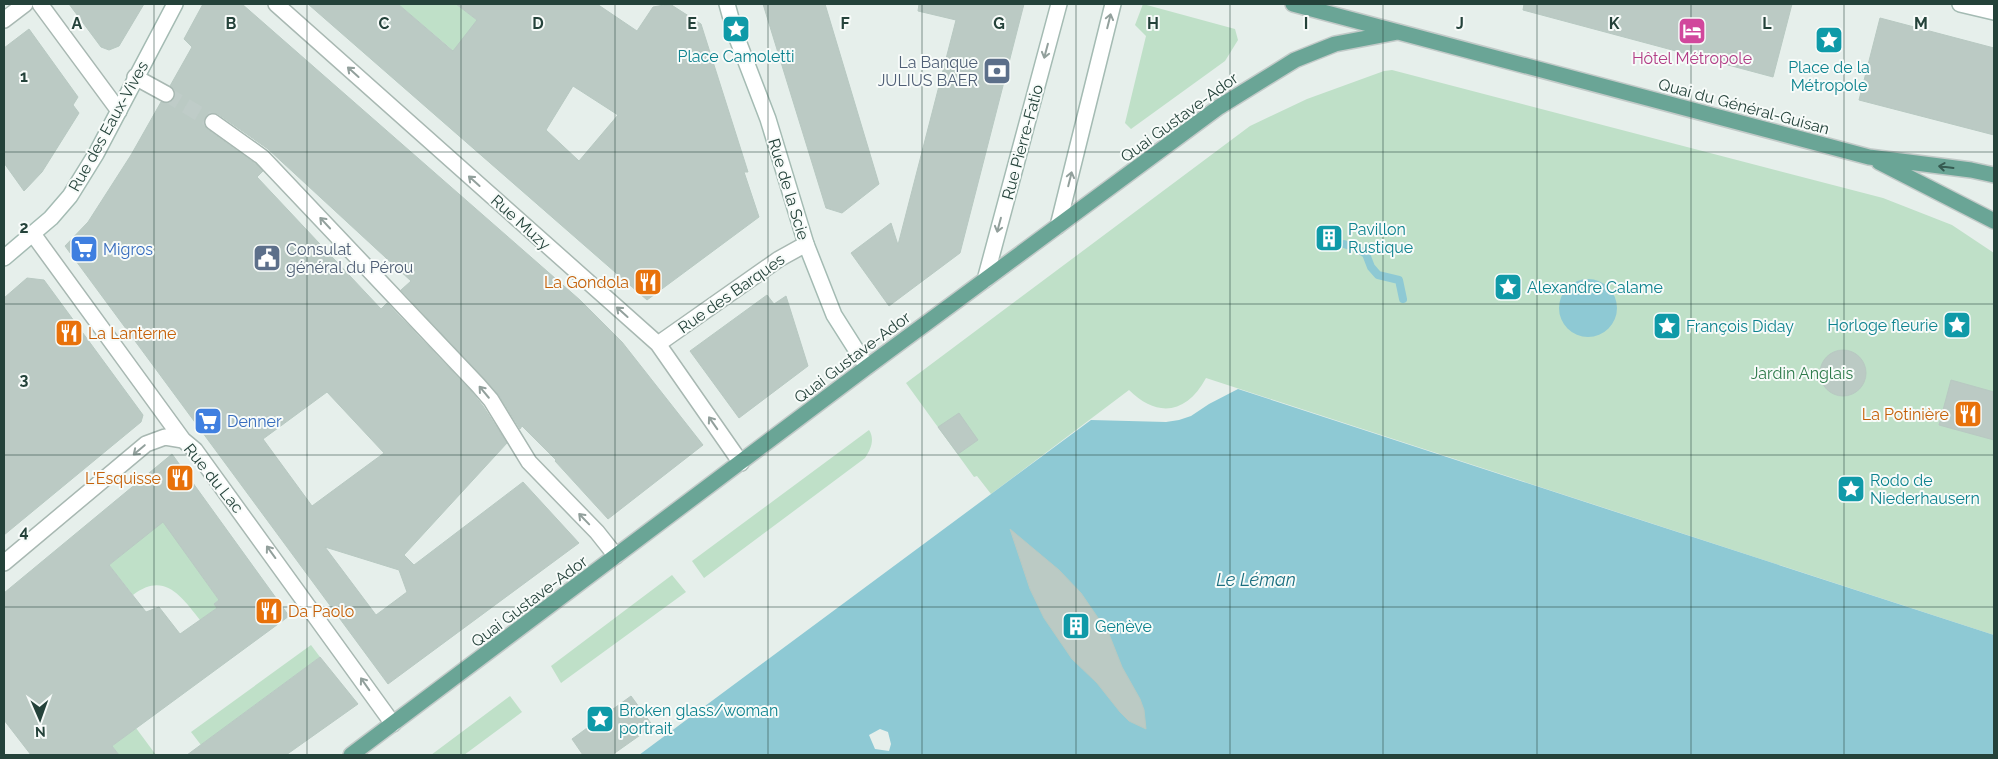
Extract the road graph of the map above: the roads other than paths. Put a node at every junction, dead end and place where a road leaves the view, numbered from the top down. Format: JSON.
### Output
{"nodes":[{"id":1,"x":25,"y":4,"type":"edge"},
{"id":2,"x":40,"y":4,"type":"edge"},
{"id":3,"x":175,"y":4,"type":"edge"},
{"id":4,"x":276,"y":4,"type":"edge"},
{"id":5,"x":727,"y":4,"type":"edge"},
{"id":6,"x":1059,"y":4,"type":"edge"},
{"id":7,"x":1113,"y":4,"type":"edge"},
{"id":8,"x":1292,"y":4,"type":"edge"},
{"id":9,"x":1960,"y":4,"type":"edge"},
{"id":10,"x":1994,"y":12,"type":"edge"},
{"id":11,"x":4,"y":20,"type":"edge"},
{"id":12,"x":1398,"y":32,"type":"junction"},
{"id":13,"x":135,"y":76,"type":"junction"},
{"id":14,"x":166,"y":94,"type":"tunnel mouth"},
{"id":15,"x":119,"y":111,"type":"junction"},
{"id":16,"x":213,"y":122,"type":"tunnel mouth"},
{"id":17,"x":1868,"y":156,"type":"junction"},
{"id":18,"x":1994,"y":175,"type":"edge"},
{"id":19,"x":1994,"y":221,"type":"edge"},
{"id":20,"x":1058,"y":226,"type":"junction"},
{"id":21,"x":33,"y":234,"type":"junction"},
{"id":22,"x":806,"y":244,"type":"junction"},
{"id":23,"x":4,"y":258,"type":"edge"},
{"id":24,"x":985,"y":280,"type":"junction"},
{"id":25,"x":658,"y":344,"type":"junction"},
{"id":26,"x":867,"y":367,"type":"junction"},
{"id":27,"x":184,"y":440,"type":"junction"},
{"id":28,"x":741,"y":463,"type":"junction"},
{"id":29,"x":616,"y":556,"type":"junction"},
{"id":30,"x":4,"y":563,"type":"edge"},
{"id":31,"x":393,"y":724,"type":"junction"},
{"id":32,"x":351,"y":755,"type":"edge"}],
"edges":[{"from":1,"to":11,"type":"street"},
{"from":2,"to":15,"type":"street"},
{"from":3,"to":13,"type":"street","name":"Rue des Eaux-Vives"},
{"from":25,"to":4,"type":"street","name":"Rue Muzy","one_way":true},
{"from":5,"to":22,"type":"street","name":"Rue de la Scie"},
{"from":6,"to":24,"type":"street","name":"Rue Pierre-Fatio","one_way":true},
{"from":20,"to":7,"type":"street","one_way":true},
{"from":8,"to":12,"type":"main road","name":"Quai du Général-Guisan"},
{"from":9,"to":10,"type":"street"},
{"from":12,"to":17,"type":"main road","name":"Quai du Général-Guisan"},
{"from":12,"to":20,"type":"main road","name":"Quai Gustave-Ador"},
{"from":13,"to":14,"type":"street"},
{"from":13,"to":15,"type":"street","name":"Rue des Eaux-Vives"},
{"from":15,"to":21,"type":"street","name":"Rue des Eaux-Vives"},
{"from":29,"to":16,"type":"street","one_way":true},
{"from":18,"to":17,"type":"main road","name":"Quai du Général-Guisan","one_way":true},
{"from":17,"to":19,"type":"main road","name":"Quai du Général-Guisan"},
{"from":20,"to":24,"type":"main road","name":"Quai Gustave-Ador"},
{"from":21,"to":23,"type":"street","name":"Rue des Eaux-Vives"},
{"from":21,"to":27,"type":"street","name":"Rue du Lac"},
{"from":22,"to":25,"type":"street","name":"Rue des Barques"},
{"from":22,"to":26,"type":"street","name":"Rue de la Scie"},
{"from":24,"to":26,"type":"main road","name":"Quai Gustave-Ador"},
{"from":28,"to":25,"type":"street","name":"Rue Muzy","one_way":true},
{"from":26,"to":28,"type":"main road","name":"Quai Gustave-Ador"},
{"from":27,"to":30,"type":"street","one_way":true},
{"from":31,"to":27,"type":"street","name":"Rue du Lac","one_way":true},
{"from":28,"to":29,"type":"main road","name":"Quai Gustave-Ador"},
{"from":29,"to":31,"type":"main road","name":"Quai Gustave-Ador"},
{"from":31,"to":32,"type":"main road","name":"Quai Gustave-Ador"}]}
